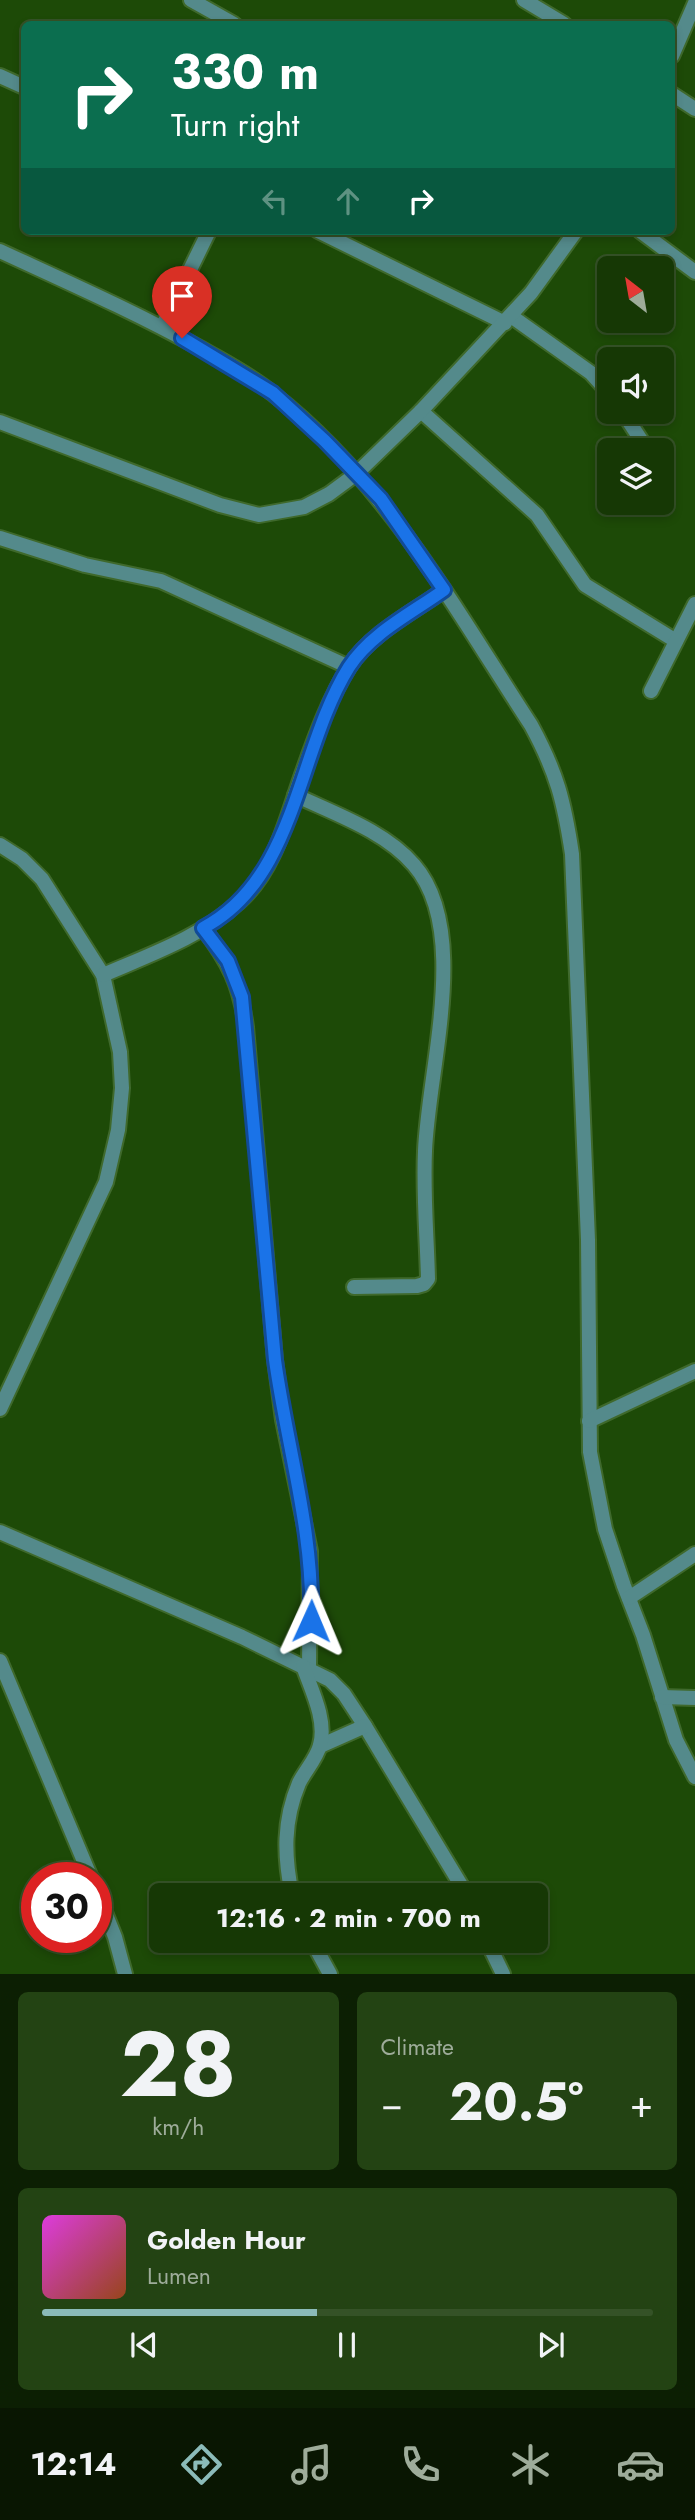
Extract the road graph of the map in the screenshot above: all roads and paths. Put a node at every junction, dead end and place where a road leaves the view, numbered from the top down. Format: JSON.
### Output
{"nodes":[{"id":1,"x":191,"y":0,"type":"edge"},
{"id":2,"x":524,"y":0,"type":"edge"},
{"id":3,"x":695,"y":3,"type":"edge"},
{"id":4,"x":229,"y":21,"type":"edge"},
{"id":5,"x":559,"y":21,"type":"edge"},
{"id":6,"x":675,"y":49,"type":"edge"},
{"id":7,"x":0,"y":76,"type":"edge"},
{"id":8,"x":21,"y":86,"type":"edge"},
{"id":9,"x":675,"y":96,"type":"edge"},
{"id":10,"x":695,"y":109,"type":"edge"},
{"id":11,"x":206,"y":235,"type":"edge"},
{"id":12,"x":327,"y":235,"type":"edge"},
{"id":13,"x":573,"y":235,"type":"edge"},
{"id":14,"x":645,"y":235,"type":"edge"},
{"id":15,"x":0,"y":251,"type":"edge"},
{"id":16,"x":695,"y":272,"type":"edge"},
{"id":17,"x":508,"y":320,"type":"junction"},
{"id":18,"x":162,"y":327,"type":"junction"},
{"id":19,"x":597,"y":380,"type":"edge"},
{"id":20,"x":421,"y":411,"type":"junction"},
{"id":21,"x":0,"y":422,"type":"edge"},
{"id":22,"x":356,"y":474,"type":"junction"},
{"id":23,"x":0,"y":538,"type":"edge"},
{"id":24,"x":444,"y":590,"type":"junction"},
{"id":25,"x":695,"y":604,"type":"edge"},
{"id":26,"x":676,"y":641,"type":"junction"},
{"id":27,"x":349,"y":667,"type":"junction"},
{"id":28,"x":651,"y":691,"type":"dead end"},
{"id":29,"x":295,"y":795,"type":"junction"},
{"id":30,"x":0,"y":845,"type":"edge"},
{"id":31,"x":203,"y":928,"type":"junction"},
{"id":32,"x":103,"y":975,"type":"junction"},
{"id":33,"x":354,"y":1287,"type":"dead end"},
{"id":34,"x":695,"y":1371,"type":"edge"},
{"id":35,"x":0,"y":1409,"type":"edge"},
{"id":36,"x":589,"y":1421,"type":"junction"},
{"id":37,"x":0,"y":1532,"type":"edge"},
{"id":38,"x":695,"y":1554,"type":"edge"},
{"id":39,"x":629,"y":1598,"type":"junction"},
{"id":40,"x":306,"y":1667,"type":"junction"},
{"id":41,"x":1,"y":1669,"type":"edge"},
{"id":42,"x":662,"y":1697,"type":"junction"},
{"id":43,"x":695,"y":1698,"type":"edge"},
{"id":44,"x":365,"y":1726,"type":"junction"},
{"id":45,"x":320,"y":1745,"type":"junction"},
{"id":46,"x":695,"y":1777,"type":"edge"},
{"id":47,"x":84,"y":1862,"type":"edge"},
{"id":48,"x":290,"y":1883,"type":"edge"},
{"id":49,"x":460,"y":1883,"type":"edge"},
{"id":50,"x":112,"y":1930,"type":"edge"},
{"id":51,"x":319,"y":1953,"type":"edge"},
{"id":52,"x":493,"y":1953,"type":"edge"},
{"id":53,"x":125,"y":1974,"type":"edge"},
{"id":54,"x":330,"y":1974,"type":"edge"},
{"id":55,"x":503,"y":1974,"type":"edge"}],
"edges":[{"from":1,"to":4,"type":"street"},
{"from":2,"to":5,"type":"street"},
{"from":3,"to":6,"type":"street"},
{"from":7,"to":8,"type":"street"},
{"from":9,"to":10,"type":"street"},
{"from":11,"to":18,"type":"street"},
{"from":12,"to":17,"type":"street"},
{"from":13,"to":17,"type":"street"},
{"from":14,"to":16,"type":"street"},
{"from":15,"to":18,"type":"street"},
{"from":17,"to":19,"type":"street"},
{"from":17,"to":20,"type":"street"},
{"from":18,"to":22,"type":"street"},
{"from":20,"to":22,"type":"street"},
{"from":20,"to":26,"type":"street"},
{"from":21,"to":22,"type":"street"},
{"from":22,"to":24,"type":"street"},
{"from":23,"to":27,"type":"street"},
{"from":24,"to":27,"type":"street"},
{"from":24,"to":36,"type":"street"},
{"from":25,"to":26,"type":"street"},
{"from":26,"to":28,"type":"street"},
{"from":27,"to":29,"type":"street"},
{"from":29,"to":31,"type":"street"},
{"from":29,"to":33,"type":"street"},
{"from":30,"to":32,"type":"street"},
{"from":31,"to":32,"type":"street"},
{"from":31,"to":40,"type":"street"},
{"from":32,"to":35,"type":"street"},
{"from":34,"to":36,"type":"street"},
{"from":36,"to":39,"type":"street"},
{"from":37,"to":40,"type":"street"},
{"from":38,"to":39,"type":"street"},
{"from":39,"to":42,"type":"street"},
{"from":40,"to":44,"type":"street"},
{"from":40,"to":45,"type":"street"},
{"from":41,"to":47,"type":"street"},
{"from":42,"to":43,"type":"street"},
{"from":42,"to":46,"type":"street"},
{"from":44,"to":45,"type":"street"},
{"from":44,"to":49,"type":"street"},
{"from":45,"to":48,"type":"street"},
{"from":50,"to":53,"type":"street"},
{"from":51,"to":54,"type":"street"},
{"from":52,"to":55,"type":"street"}]}
